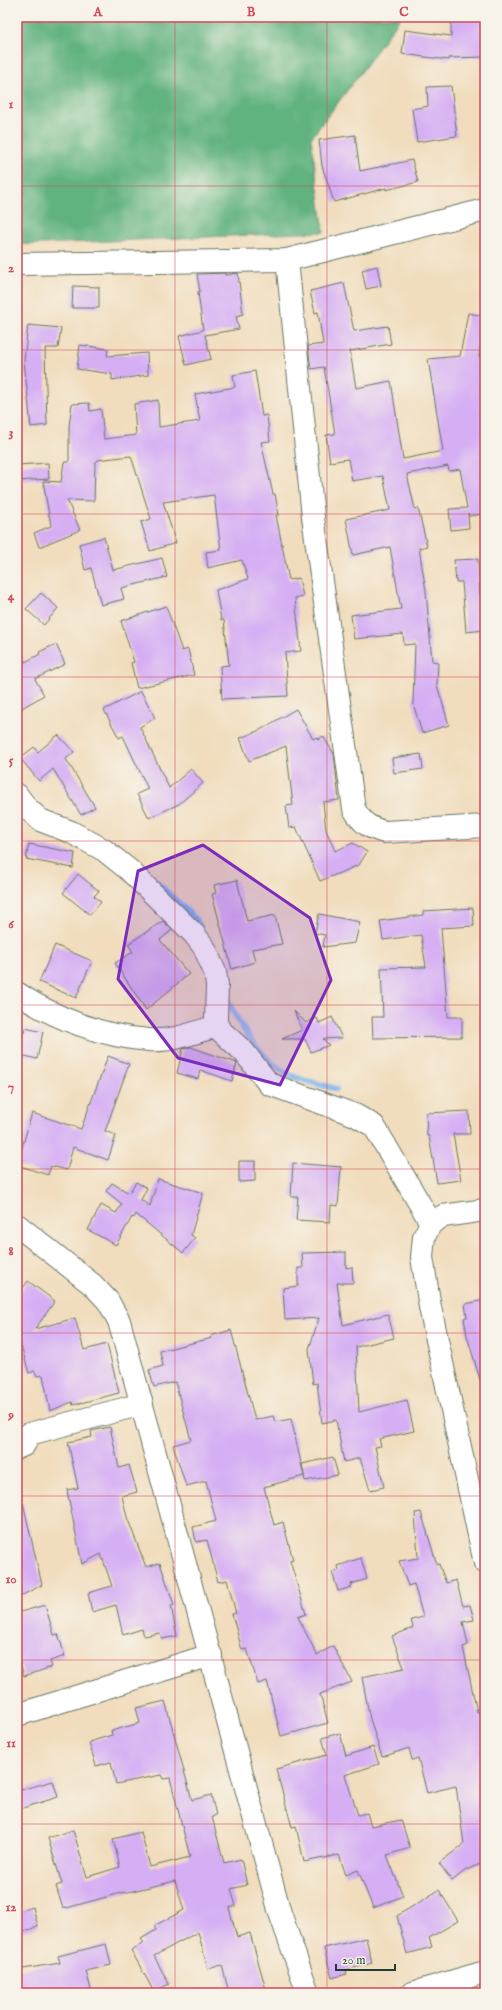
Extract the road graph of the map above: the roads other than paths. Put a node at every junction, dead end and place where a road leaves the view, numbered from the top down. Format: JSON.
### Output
{"nodes":[{"id":1,"x":485,"y":210,"type":"edge"},
{"id":2,"x":286,"y":260,"type":"junction"},
{"id":3,"x":17,"y":264,"type":"edge"},
{"id":4,"x":17,"y":796,"type":"edge"},
{"id":5,"x":485,"y":826,"type":"edge"},
{"id":6,"x":17,"y":993,"type":"edge"},
{"id":7,"x":218,"y":1026,"type":"junction"},
{"id":8,"x":485,"y":1210,"type":"edge"},
{"id":9,"x":431,"y":1223,"type":"junction"},
{"id":10,"x":17,"y":1225,"type":"edge"},
{"id":11,"x":142,"y":1404,"type":"junction"},
{"id":12,"x":17,"y":1448,"type":"edge"},
{"id":13,"x":485,"y":1563,"type":"edge"},
{"id":14,"x":211,"y":1656,"type":"junction"},
{"id":15,"x":17,"y":1715,"type":"edge"},
{"id":16,"x":485,"y":1972,"type":"edge"},
{"id":17,"x":308,"y":1993,"type":"edge"},
{"id":18,"x":412,"y":1993,"type":"edge"}],
"edges":[{"from":1,"to":2,"type":"street"},
{"from":2,"to":3,"type":"street"},
{"from":2,"to":5,"type":"street"},
{"from":4,"to":7,"type":"street"},
{"from":6,"to":7,"type":"street"},
{"from":7,"to":9,"type":"street"},
{"from":8,"to":9,"type":"street"},
{"from":9,"to":13,"type":"street"},
{"from":10,"to":11,"type":"street"},
{"from":11,"to":12,"type":"street"},
{"from":11,"to":14,"type":"street"},
{"from":14,"to":15,"type":"street"},
{"from":14,"to":17,"type":"street"},
{"from":16,"to":18,"type":"street"}]}
